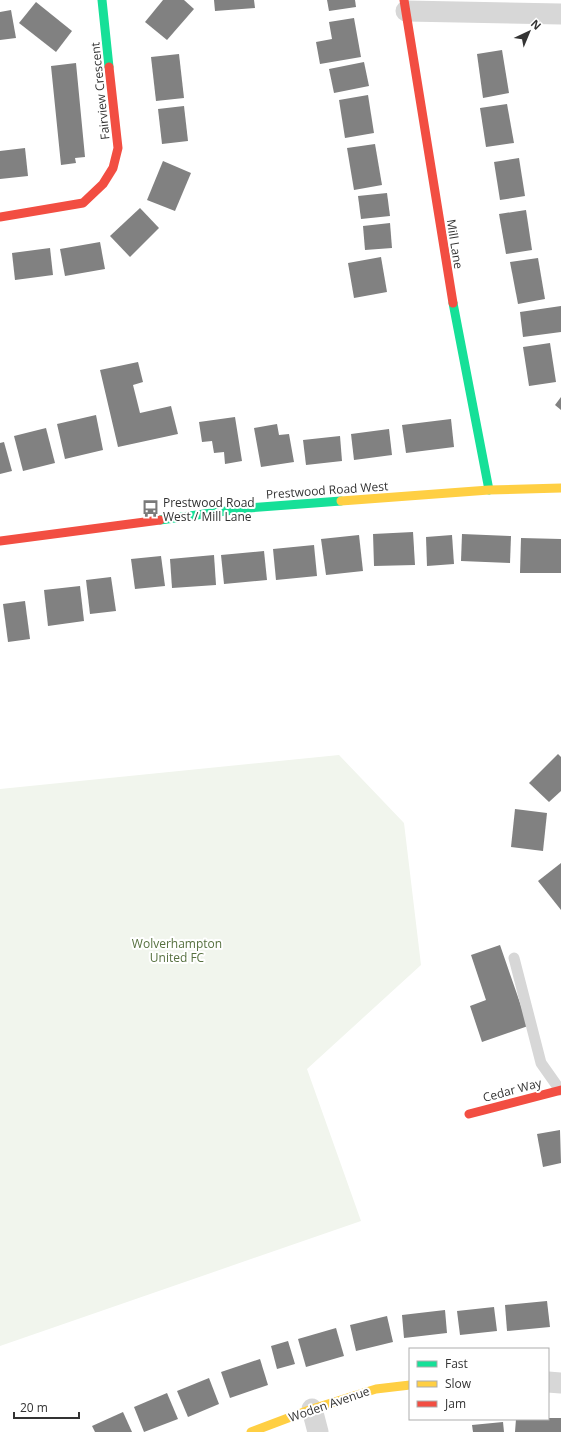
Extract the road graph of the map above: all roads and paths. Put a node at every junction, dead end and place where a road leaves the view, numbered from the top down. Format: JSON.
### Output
{"nodes":[{"id":1,"x":102,"y":0,"type":"edge"},
{"id":2,"x":405,"y":5,"type":"edge"},
{"id":3,"x":561,"y":14,"type":"edge"},
{"id":4,"x":0,"y":218,"type":"edge"},
{"id":5,"x":561,"y":488,"type":"edge"},
{"id":6,"x":489,"y":490,"type":"junction"},
{"id":7,"x":0,"y":541,"type":"edge"},
{"id":8,"x":514,"y":958,"type":"dead end"},
{"id":9,"x":560,"y":1090,"type":"edge"},
{"id":10,"x":468,"y":1114,"type":"dead end"},
{"id":11,"x":549,"y":1382,"type":"edge"},
{"id":12,"x":561,"y":1383,"type":"edge"},
{"id":13,"x":409,"y":1385,"type":"edge"},
{"id":14,"x":312,"y":1409,"type":"junction"},
{"id":15,"x":251,"y":1432,"type":"edge"},
{"id":16,"x":318,"y":1432,"type":"edge"}],
"edges":[{"from":1,"to":4,"type":"street","name":"Fairview Crescent"},
{"from":2,"to":3,"type":"street"},
{"from":2,"to":6,"type":"street","name":"Mill Lane"},
{"from":5,"to":6,"type":"street","name":"Prestwood Road West"},
{"from":6,"to":7,"type":"street","name":"Prestwood Road West"},
{"from":8,"to":9,"type":"lane"},
{"from":9,"to":10,"type":"street","name":"Cedar Way"},
{"from":11,"to":12,"type":"street"},
{"from":13,"to":14,"type":"street","name":"Woden Avenue"},
{"from":14,"to":15,"type":"street","name":"Woden Avenue"},
{"from":14,"to":16,"type":"street"}]}
